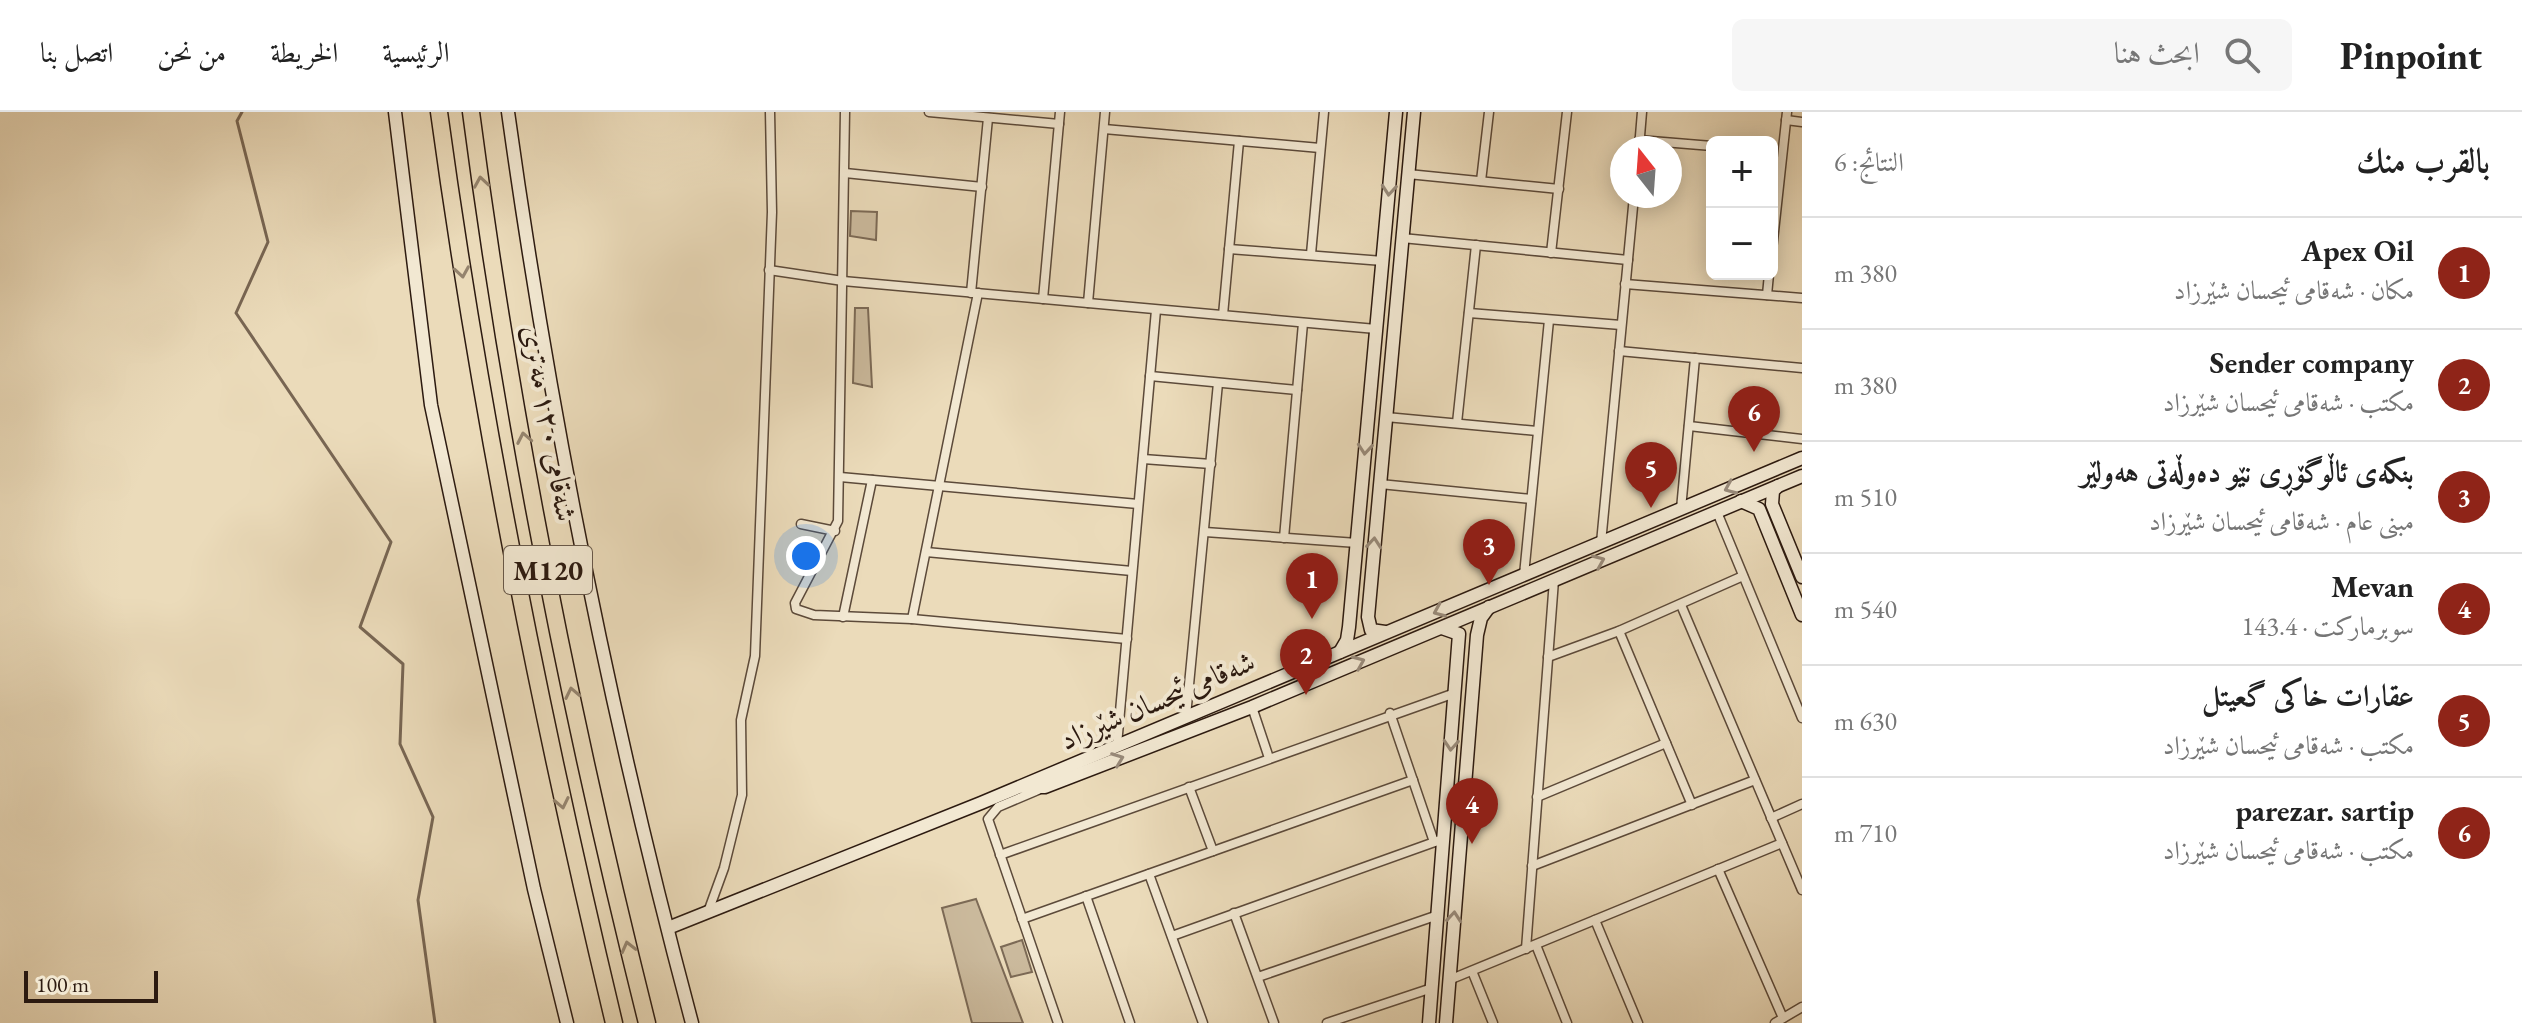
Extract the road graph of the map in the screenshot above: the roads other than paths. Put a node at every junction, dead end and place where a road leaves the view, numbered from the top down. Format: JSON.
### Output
{"nodes":[{"id":1,"x":395,"y":112,"type":"edge"},
{"id":2,"x":439,"y":112,"type":"edge"},
{"id":3,"x":471,"y":112,"type":"edge"},
{"id":4,"x":508,"y":112,"type":"edge"},
{"id":5,"x":770,"y":112,"type":"edge"},
{"id":6,"x":845,"y":112,"type":"edge"},
{"id":7,"x":929,"y":112,"type":"edge"},
{"id":8,"x":1060,"y":112,"type":"edge"},
{"id":9,"x":1105,"y":112,"type":"edge"},
{"id":10,"x":1324,"y":112,"type":"edge"},
{"id":11,"x":1396,"y":112,"type":"edge"},
{"id":12,"x":1414,"y":112,"type":"edge"},
{"id":13,"x":1489,"y":112,"type":"edge"},
{"id":14,"x":1567,"y":112,"type":"edge"},
{"id":15,"x":1642,"y":112,"type":"edge"},
{"id":16,"x":964,"y":114,"type":"edge"},
{"id":17,"x":1787,"y":116,"type":"edge"},
{"id":18,"x":988,"y":118,"type":"junction"},
{"id":19,"x":1802,"y":122,"type":"edge"},
{"id":20,"x":1059,"y":124,"type":"junction"},
{"id":21,"x":1104,"y":129,"type":"junction"},
{"id":22,"x":1640,"y":136,"type":"edge"},
{"id":23,"x":1239,"y":141,"type":"junction"},
{"id":24,"x":1682,"y":145,"type":"edge"},
{"id":25,"x":1706,"y":146,"type":"edge"},
{"id":26,"x":1320,"y":148,"type":"junction"},
{"id":27,"x":1778,"y":151,"type":"edge"},
{"id":28,"x":1783,"y":151,"type":"junction"},
{"id":29,"x":845,"y":173,"type":"junction"},
{"id":30,"x":1408,"y":174,"type":"junction"},
{"id":31,"x":1481,"y":181,"type":"junction"},
{"id":32,"x":982,"y":187,"type":"junction"},
{"id":33,"x":1559,"y":189,"type":"junction"},
{"id":34,"x":1633,"y":208,"type":"edge"},
{"id":35,"x":1777,"y":208,"type":"edge"},
{"id":36,"x":1402,"y":238,"type":"junction"},
{"id":37,"x":1476,"y":245,"type":"junction"},
{"id":38,"x":1229,"y":249,"type":"junction"},
{"id":39,"x":1551,"y":253,"type":"junction"},
{"id":40,"x":1311,"y":254,"type":"junction"},
{"id":41,"x":1628,"y":260,"type":"junction"},
{"id":42,"x":1383,"y":261,"type":"junction"},
{"id":43,"x":769,"y":270,"type":"junction"},
{"id":44,"x":1768,"y":280,"type":"edge"},
{"id":45,"x":843,"y":281,"type":"junction"},
{"id":46,"x":1625,"y":284,"type":"junction"},
{"id":47,"x":975,"y":293,"type":"junction"},
{"id":48,"x":1767,"y":295,"type":"junction"},
{"id":49,"x":1802,"y":298,"type":"edge"},
{"id":50,"x":1043,"y":299,"type":"junction"},
{"id":51,"x":1379,"y":301,"type":"junction"},
{"id":52,"x":1088,"y":303,"type":"junction"},
{"id":53,"x":1396,"y":303,"type":"junction"},
{"id":54,"x":1156,"y":310,"type":"junction"},
{"id":55,"x":1469,"y":313,"type":"junction"},
{"id":56,"x":1223,"y":315,"type":"junction"},
{"id":57,"x":1549,"y":320,"type":"junction"},
{"id":58,"x":1303,"y":323,"type":"junction"},
{"id":59,"x":1621,"y":325,"type":"junction"},
{"id":60,"x":1376,"y":329,"type":"junction"},
{"id":61,"x":1619,"y":351,"type":"junction"},
{"id":62,"x":1695,"y":358,"type":"junction"},
{"id":63,"x":1802,"y":368,"type":"edge"},
{"id":64,"x":1150,"y":376,"type":"junction"},
{"id":65,"x":1218,"y":383,"type":"junction"},
{"id":66,"x":1297,"y":390,"type":"junction"},
{"id":67,"x":1386,"y":417,"type":"junction"},
{"id":68,"x":1457,"y":423,"type":"junction"},
{"id":69,"x":1689,"y":426,"type":"junction"},
{"id":70,"x":1537,"y":431,"type":"junction"},
{"id":71,"x":1802,"y":439,"type":"edge"},
{"id":72,"x":1802,"y":458,"type":"edge"},
{"id":73,"x":1143,"y":459,"type":"junction"},
{"id":74,"x":1211,"y":464,"type":"junction"},
{"id":75,"x":1802,"y":476,"type":"edge"},
{"id":76,"x":840,"y":477,"type":"junction"},
{"id":77,"x":872,"y":480,"type":"junction"},
{"id":78,"x":1380,"y":484,"type":"junction"},
{"id":79,"x":1778,"y":486,"type":"junction"},
{"id":80,"x":939,"y":487,"type":"junction"},
{"id":81,"x":1531,"y":499,"type":"junction"},
{"id":82,"x":1741,"y":501,"type":"junction"},
{"id":83,"x":1138,"y":504,"type":"junction"},
{"id":84,"x":1772,"y":504,"type":"junction"},
{"id":85,"x":1681,"y":509,"type":"junction"},
{"id":86,"x":1759,"y":509,"type":"junction"},
{"id":87,"x":1717,"y":512,"type":"junction"},
{"id":88,"x":1657,"y":519,"type":"junction"},
{"id":89,"x":801,"y":524,"type":"dead end"},
{"id":90,"x":835,"y":531,"type":"junction"},
{"id":91,"x":1205,"y":532,"type":"junction"},
{"id":92,"x":1663,"y":534,"type":"junction"},
{"id":93,"x":1284,"y":538,"type":"junction"},
{"id":94,"x":1357,"y":543,"type":"junction"},
{"id":95,"x":1601,"y":543,"type":"junction"},
{"id":96,"x":926,"y":552,"type":"junction"},
{"id":97,"x":1132,"y":571,"type":"junction"},
{"id":98,"x":1524,"y":575,"type":"junction"},
{"id":99,"x":1743,"y":576,"type":"junction"},
{"id":100,"x":1802,"y":577,"type":"edge"},
{"id":101,"x":1554,"y":580,"type":"junction"},
{"id":102,"x":1681,"y":605,"type":"junction"},
{"id":103,"x":1490,"y":607,"type":"junction"},
{"id":104,"x":1802,"y":615,"type":"edge"},
{"id":105,"x":843,"y":617,"type":"junction"},
{"id":106,"x":1350,"y":617,"type":"junction"},
{"id":107,"x":1368,"y":617,"type":"junction"},
{"id":108,"x":912,"y":619,"type":"junction"},
{"id":109,"x":1439,"y":628,"type":"junction"},
{"id":110,"x":1619,"y":631,"type":"junction"},
{"id":111,"x":1389,"y":632,"type":"junction"},
{"id":112,"x":1459,"y":634,"type":"junction"},
{"id":113,"x":1477,"y":635,"type":"junction"},
{"id":114,"x":1127,"y":639,"type":"junction"},
{"id":115,"x":1340,"y":652,"type":"junction"},
{"id":116,"x":1548,"y":657,"type":"junction"},
{"id":117,"x":1279,"y":677,"type":"junction"},
{"id":118,"x":1286,"y":693,"type":"junction"},
{"id":119,"x":1455,"y":693,"type":"junction"},
{"id":120,"x":1798,"y":696,"type":"edge"},
{"id":121,"x":1252,"y":707,"type":"junction"},
{"id":122,"x":1390,"y":713,"type":"junction"},
{"id":123,"x":1186,"y":716,"type":"junction"},
{"id":124,"x":1802,"y":718,"type":"edge"},
{"id":125,"x":1666,"y":743,"type":"junction"},
{"id":126,"x":1117,"y":745,"type":"junction"},
{"id":127,"x":1269,"y":758,"type":"junction"},
{"id":128,"x":1413,"y":780,"type":"junction"},
{"id":129,"x":1755,"y":780,"type":"junction"},
{"id":130,"x":1020,"y":786,"type":"junction"},
{"id":131,"x":1045,"y":787,"type":"junction"},
{"id":132,"x":1189,"y":787,"type":"junction"},
{"id":133,"x":1537,"y":797,"type":"junction"},
{"id":134,"x":1802,"y":804,"type":"edge"},
{"id":135,"x":1692,"y":805,"type":"junction"},
{"id":136,"x":1771,"y":818,"type":"junction"},
{"id":137,"x":1439,"y":841,"type":"junction"},
{"id":138,"x":1782,"y":843,"type":"junction"},
{"id":139,"x":1213,"y":851,"type":"junction"},
{"id":140,"x":1000,"y":855,"type":"junction"},
{"id":141,"x":1532,"y":866,"type":"junction"},
{"id":142,"x":1718,"y":869,"type":"junction"},
{"id":143,"x":1149,"y":874,"type":"junction"},
{"id":144,"x":1802,"y":890,"type":"edge"},
{"id":145,"x":1086,"y":896,"type":"junction"},
{"id":146,"x":707,"y":912,"type":"junction"},
{"id":147,"x":1234,"y":913,"type":"junction"},
{"id":148,"x":1438,"y":915,"type":"junction"},
{"id":149,"x":1022,"y":919,"type":"junction"},
{"id":150,"x":1595,"y":920,"type":"junction"},
{"id":151,"x":668,"y":928,"type":"junction"},
{"id":152,"x":1172,"y":936,"type":"junction"},
{"id":153,"x":1435,"y":944,"type":"junction"},
{"id":154,"x":1452,"y":946,"type":"junction"},
{"id":155,"x":1531,"y":947,"type":"junction"},
{"id":156,"x":1472,"y":971,"type":"junction"},
{"id":157,"x":1258,"y":977,"type":"junction"},
{"id":158,"x":1449,"y":980,"type":"junction"},
{"id":159,"x":1432,"y":988,"type":"junction"},
{"id":160,"x":1802,"y":1007,"type":"edge"},
{"id":161,"x":1783,"y":1018,"type":"junction"},
{"id":162,"x":567,"y":1023,"type":"edge"},
{"id":163,"x":614,"y":1023,"type":"edge"},
{"id":164,"x":647,"y":1023,"type":"edge"},
{"id":165,"x":692,"y":1023,"type":"edge"},
{"id":166,"x":1058,"y":1023,"type":"edge"},
{"id":167,"x":1130,"y":1023,"type":"edge"},
{"id":168,"x":1203,"y":1023,"type":"edge"},
{"id":169,"x":1274,"y":1023,"type":"edge"},
{"id":170,"x":1327,"y":1023,"type":"edge"},
{"id":171,"x":1429,"y":1023,"type":"edge"},
{"id":172,"x":1446,"y":1023,"type":"edge"},
{"id":173,"x":1493,"y":1023,"type":"edge"},
{"id":174,"x":1567,"y":1023,"type":"edge"},
{"id":175,"x":1638,"y":1023,"type":"edge"},
{"id":176,"x":1775,"y":1023,"type":"edge"}],
"edges":[{"from":1,"to":162,"type":"street"},
{"from":2,"to":163,"type":"highway","name":"شەقامی ١٢٠ مەتری","number":"M120","one_way":true},
{"from":164,"to":3,"type":"highway","name":"شەقامی ١٢٠ مەتری","number":"M120","one_way":true},
{"from":4,"to":151,"type":"street"},
{"from":5,"to":43,"type":"street"},
{"from":6,"to":29,"type":"street"},
{"from":7,"to":16,"type":"street"},
{"from":8,"to":20,"type":"street"},
{"from":9,"to":21,"type":"street"},
{"from":10,"to":26,"type":"street"},
{"from":11,"to":42,"type":"street","one_way":true},
{"from":12,"to":30,"type":"street"},
{"from":13,"to":31,"type":"street"},
{"from":14,"to":33,"type":"street"},
{"from":15,"to":22,"type":"street"},
{"from":16,"to":18,"type":"street"},
{"from":17,"to":19,"type":"street"},
{"from":17,"to":28,"type":"street"},
{"from":18,"to":20,"type":"street"},
{"from":18,"to":32,"type":"street"},
{"from":20,"to":50,"type":"street"},
{"from":21,"to":23,"type":"street"},
{"from":21,"to":52,"type":"street"},
{"from":23,"to":26,"type":"street"},
{"from":23,"to":38,"type":"street"},
{"from":24,"to":25,"type":"street"},
{"from":26,"to":40,"type":"street"},
{"from":27,"to":28,"type":"street"},
{"from":28,"to":35,"type":"street"},
{"from":29,"to":32,"type":"street"},
{"from":29,"to":45,"type":"street"},
{"from":30,"to":31,"type":"street"},
{"from":30,"to":36,"type":"street"},
{"from":31,"to":33,"type":"street"},
{"from":32,"to":47,"type":"street"},
{"from":33,"to":39,"type":"street"},
{"from":34,"to":41,"type":"street"},
{"from":36,"to":37,"type":"street"},
{"from":36,"to":53,"type":"street"},
{"from":37,"to":39,"type":"street"},
{"from":37,"to":55,"type":"street"},
{"from":38,"to":40,"type":"street"},
{"from":38,"to":56,"type":"street"},
{"from":39,"to":41,"type":"street"},
{"from":40,"to":42,"type":"street"},
{"from":41,"to":46,"type":"street"},
{"from":42,"to":51,"type":"street"},
{"from":43,"to":45,"type":"street"},
{"from":43,"to":146,"type":"street"},
{"from":44,"to":48,"type":"street"},
{"from":45,"to":47,"type":"street"},
{"from":45,"to":76,"type":"street"},
{"from":46,"to":48,"type":"street"},
{"from":46,"to":59,"type":"street"},
{"from":47,"to":50,"type":"street"},
{"from":47,"to":80,"type":"street"},
{"from":48,"to":49,"type":"street"},
{"from":50,"to":52,"type":"street"},
{"from":51,"to":53,"type":"street"},
{"from":51,"to":60,"type":"street"},
{"from":52,"to":54,"type":"street"},
{"from":53,"to":67,"type":"street"},
{"from":54,"to":56,"type":"street"},
{"from":54,"to":64,"type":"street"},
{"from":55,"to":57,"type":"street"},
{"from":55,"to":68,"type":"street"},
{"from":56,"to":58,"type":"street"},
{"from":57,"to":59,"type":"street"},
{"from":57,"to":70,"type":"street"},
{"from":58,"to":60,"type":"street"},
{"from":58,"to":66,"type":"street"},
{"from":59,"to":61,"type":"street"},
{"from":60,"to":94,"type":"street","one_way":true},
{"from":61,"to":62,"type":"street"},
{"from":61,"to":95,"type":"street"},
{"from":62,"to":63,"type":"street"},
{"from":62,"to":69,"type":"street"},
{"from":64,"to":65,"type":"street"},
{"from":64,"to":73,"type":"street"},
{"from":65,"to":66,"type":"street"},
{"from":65,"to":74,"type":"street"},
{"from":66,"to":93,"type":"street"},
{"from":67,"to":68,"type":"street"},
{"from":67,"to":78,"type":"street"},
{"from":68,"to":70,"type":"street"},
{"from":69,"to":71,"type":"street"},
{"from":69,"to":85,"type":"street"},
{"from":70,"to":81,"type":"street"},
{"from":72,"to":85,"type":"street","name":"شەقامی ئیحسان شێرزاد","one_way":true},
{"from":73,"to":74,"type":"street"},
{"from":73,"to":83,"type":"street"},
{"from":74,"to":91,"type":"street"},
{"from":75,"to":79,"type":"street","name":"شەقامی ئیحسان شێرزاد"},
{"from":76,"to":77,"type":"street"},
{"from":76,"to":90,"type":"street"},
{"from":77,"to":80,"type":"street"},
{"from":77,"to":105,"type":"street"},
{"from":78,"to":81,"type":"street"},
{"from":107,"to":78,"type":"street","one_way":true},
{"from":79,"to":82,"type":"street","name":"شەقامی ئیحسان شێرزاد"},
{"from":79,"to":84,"type":"street"},
{"from":80,"to":83,"type":"street"},
{"from":80,"to":96,"type":"street"},
{"from":81,"to":98,"type":"street"},
{"from":82,"to":86,"type":"street"},
{"from":82,"to":87,"type":"street","name":"شەقامی ئیحسان شێرزاد"},
{"from":83,"to":97,"type":"street"},
{"from":84,"to":86,"type":"street"},
{"from":84,"to":100,"type":"street"},
{"from":85,"to":88,"type":"street","name":"شەقامی ئیحسان شێرزاد"},
{"from":86,"to":104,"type":"street"},
{"from":87,"to":92,"type":"street","name":"شەقامی ئیحسان شێرزاد"},
{"from":87,"to":99,"type":"street"},
{"from":88,"to":92,"type":"street"},
{"from":88,"to":95,"type":"street","name":"شەقامی ئیحسان شێرزاد"},
{"from":89,"to":90,"type":"street"},
{"from":90,"to":105,"type":"street"},
{"from":91,"to":93,"type":"street"},
{"from":91,"to":123,"type":"street"},
{"from":101,"to":92,"type":"street","name":"شەقامی ئیحسان شێرزاد","one_way":true},
{"from":93,"to":94,"type":"street"},
{"from":94,"to":106,"type":"street"},
{"from":95,"to":98,"type":"street","name":"شەقامی ئیحسان شێرزاد"},
{"from":96,"to":97,"type":"street"},
{"from":96,"to":108,"type":"street"},
{"from":97,"to":114,"type":"street"},
{"from":98,"to":111,"type":"street","name":"شەقامی ئیحسان شێرزاد","one_way":true},
{"from":99,"to":102,"type":"street"},
{"from":99,"to":120,"type":"street"},
{"from":101,"to":103,"type":"street","name":"شەقامی ئیحسان شێرزاد"},
{"from":101,"to":116,"type":"street"},
{"from":102,"to":110,"type":"street"},
{"from":102,"to":129,"type":"street"},
{"from":103,"to":109,"type":"street","name":"شەقامی ئیحسان شێرزاد"},
{"from":103,"to":113,"type":"street"},
{"from":105,"to":108,"type":"street"},
{"from":106,"to":107,"type":"street"},
{"from":106,"to":115,"type":"street"},
{"from":107,"to":111,"type":"street"},
{"from":108,"to":114,"type":"street"},
{"from":109,"to":112,"type":"street"},
{"from":118,"to":109,"type":"street","name":"شەقامی ئیحسان شێرزاد","one_way":true},
{"from":110,"to":116,"type":"street"},
{"from":110,"to":125,"type":"street"},
{"from":111,"to":115,"type":"street","name":"شەقامی ئیحسان شێرزاد"},
{"from":112,"to":113,"type":"street"},
{"from":112,"to":119,"type":"street"},
{"from":154,"to":113,"type":"street","one_way":true},
{"from":114,"to":126,"type":"street"},
{"from":115,"to":117,"type":"street","name":"شەقامی ئیحسان شێرزاد"},
{"from":116,"to":133,"type":"street"},
{"from":117,"to":118,"type":"street"},
{"from":117,"to":123,"type":"street","name":"شەقامی ئیحسان شێرزاد"},
{"from":118,"to":121,"type":"street","name":"شەقامی ئیحسان شێرزاد"},
{"from":119,"to":122,"type":"street"},
{"from":119,"to":137,"type":"street","one_way":true},
{"from":120,"to":124,"type":"street"},
{"from":121,"to":127,"type":"street"},
{"from":131,"to":121,"type":"street","name":"شەقامی ئیحسان شێرزاد","one_way":true},
{"from":122,"to":127,"type":"street"},
{"from":122,"to":128,"type":"street"},
{"from":123,"to":126,"type":"street","name":"شەقامی ئیحسان شێرزاد"},
{"from":125,"to":133,"type":"street"},
{"from":125,"to":135,"type":"street"},
{"from":126,"to":130,"type":"street","name":"شەقامی ئیحسان شێرزاد"},
{"from":127,"to":132,"type":"street"},
{"from":128,"to":137,"type":"street"},
{"from":128,"to":139,"type":"street"},
{"from":129,"to":135,"type":"street"},
{"from":129,"to":136,"type":"street"},
{"from":130,"to":131,"type":"street","name":"شەقامی ئیحسان شێرزاد"},
{"from":130,"to":146,"type":"street","name":"شەقامی ئیحسان شێرزاد"},
{"from":131,"to":140,"type":"street"},
{"from":132,"to":139,"type":"street"},
{"from":132,"to":140,"type":"street"},
{"from":133,"to":141,"type":"street"},
{"from":134,"to":136,"type":"street"},
{"from":135,"to":141,"type":"street"},
{"from":136,"to":138,"type":"street"},
{"from":137,"to":147,"type":"street"},
{"from":137,"to":148,"type":"street"},
{"from":138,"to":142,"type":"street"},
{"from":138,"to":144,"type":"street"},
{"from":139,"to":143,"type":"street"},
{"from":140,"to":149,"type":"street"},
{"from":141,"to":155,"type":"street"},
{"from":142,"to":150,"type":"street"},
{"from":142,"to":161,"type":"street"},
{"from":143,"to":145,"type":"street"},
{"from":143,"to":152,"type":"street"},
{"from":145,"to":149,"type":"street"},
{"from":145,"to":167,"type":"street"},
{"from":146,"to":151,"type":"street","name":"شەقامی ئیحسان شێرزاد"},
{"from":147,"to":152,"type":"street"},
{"from":147,"to":157,"type":"street"},
{"from":148,"to":153,"type":"street"},
{"from":148,"to":157,"type":"street"},
{"from":149,"to":166,"type":"street"},
{"from":150,"to":155,"type":"street"},
{"from":150,"to":175,"type":"street"},
{"from":151,"to":165,"type":"street"},
{"from":152,"to":168,"type":"street"},
{"from":153,"to":154,"type":"street"},
{"from":153,"to":159,"type":"street"},
{"from":154,"to":158,"type":"street"},
{"from":155,"to":156,"type":"street"},
{"from":155,"to":174,"type":"street"},
{"from":156,"to":158,"type":"street"},
{"from":156,"to":173,"type":"street"},
{"from":157,"to":169,"type":"street"},
{"from":158,"to":172,"type":"street"},
{"from":159,"to":170,"type":"street"},
{"from":159,"to":171,"type":"street"},
{"from":160,"to":161,"type":"street"},
{"from":161,"to":176,"type":"street"}]}
